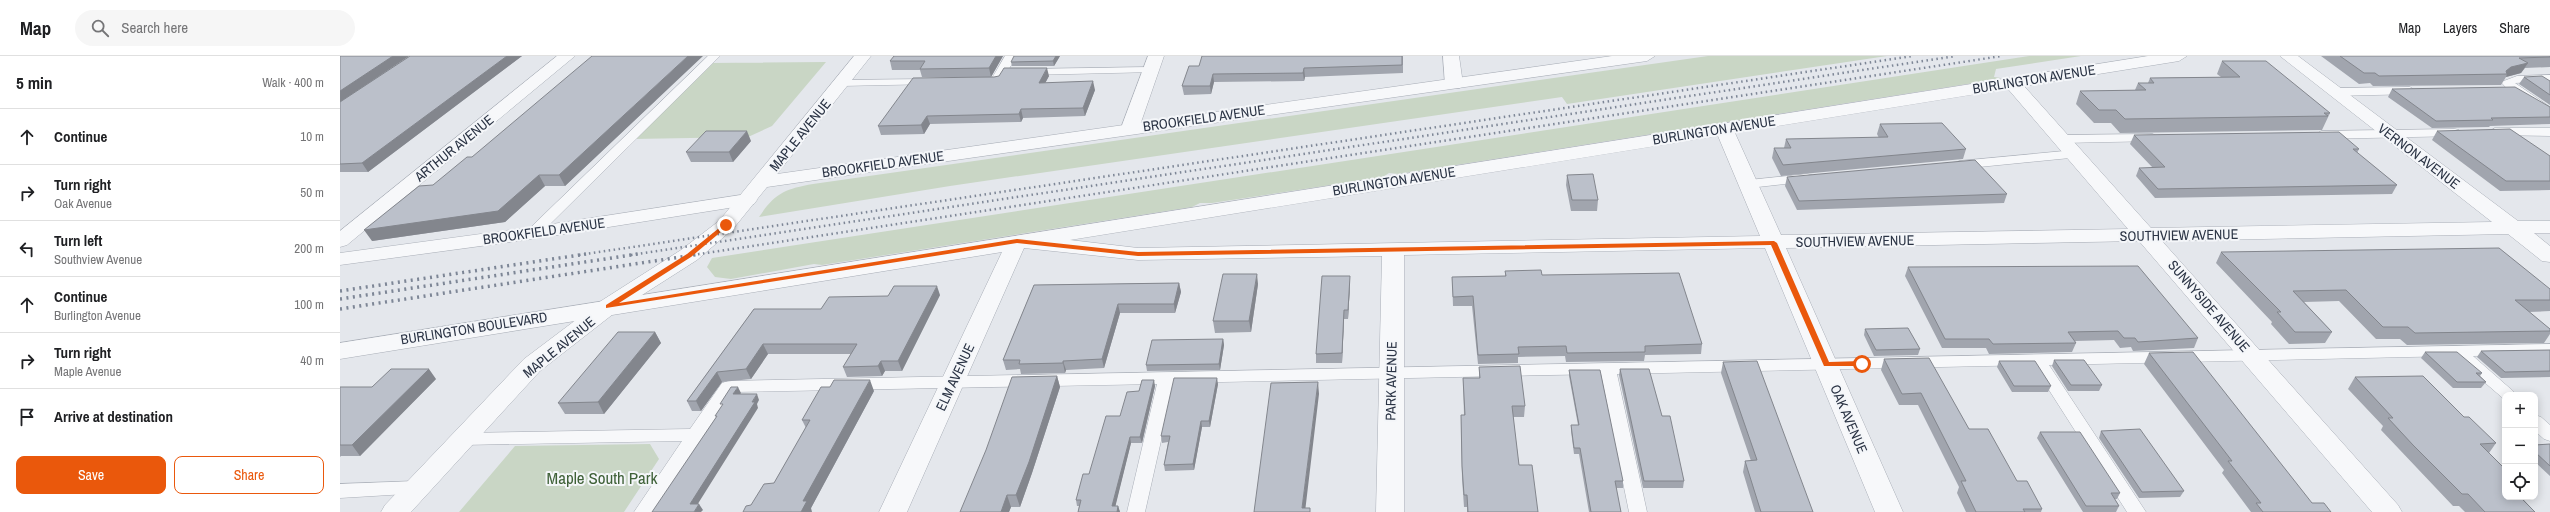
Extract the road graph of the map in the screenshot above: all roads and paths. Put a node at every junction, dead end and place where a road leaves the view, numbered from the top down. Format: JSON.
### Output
{"nodes":[{"id":1,"x":567,"y":56,"type":"edge"},
{"id":2,"x":714,"y":56,"type":"edge"},
{"id":3,"x":863,"y":56,"type":"edge"},
{"id":4,"x":1011,"y":56,"type":"edge"},
{"id":5,"x":1452,"y":56,"type":"edge"},
{"id":6,"x":1647,"y":56,"type":"edge"},
{"id":7,"x":2179,"y":56,"type":"edge"},
{"id":8,"x":2288,"y":56,"type":"edge"},
{"id":9,"x":1604,"y":59,"type":"edge"},
{"id":10,"x":1154,"y":63,"type":"edge"},
{"id":11,"x":1002,"y":72,"type":"junction"},
{"id":12,"x":2550,"y":78,"type":"edge"},
{"id":13,"x":973,"y":81,"type":"edge"},
{"id":14,"x":943,"y":82,"type":"edge"},
{"id":15,"x":841,"y":83,"type":"junction"},
{"id":16,"x":2012,"y":83,"type":"junction"},
{"id":17,"x":1454,"y":84,"type":"junction"},
{"id":18,"x":2498,"y":89,"type":"edge"},
{"id":19,"x":2513,"y":89,"type":"junction"},
{"id":20,"x":2422,"y":91,"type":"edge"},
{"id":21,"x":2335,"y":92,"type":"junction"},
{"id":22,"x":2550,"y":112,"type":"edge"},
{"id":23,"x":1130,"y":128,"type":"junction"},
{"id":24,"x":1724,"y":128,"type":"junction"},
{"id":25,"x":2550,"y":132,"type":"edge"},
{"id":26,"x":2390,"y":134,"type":"junction"},
{"id":27,"x":2312,"y":135,"type":"edge"},
{"id":28,"x":2169,"y":137,"type":"edge"},
{"id":29,"x":2069,"y":147,"type":"junction"},
{"id":30,"x":1942,"y":166,"type":"edge"},
{"id":31,"x":1823,"y":177,"type":"edge"},
{"id":32,"x":762,"y":182,"type":"junction"},
{"id":33,"x":1748,"y":184,"type":"junction"},
{"id":34,"x":747,"y":200,"type":"junction"},
{"id":35,"x":2550,"y":227,"type":"edge"},
{"id":36,"x":2514,"y":228,"type":"junction"},
{"id":37,"x":533,"y":233,"type":"junction"},
{"id":38,"x":2148,"y":236,"type":"junction"},
{"id":39,"x":340,"y":241,"type":"edge"},
{"id":40,"x":1017,"y":241,"type":"junction"},
{"id":41,"x":1774,"y":243,"type":"junction"},
{"id":42,"x":1393,"y":251,"type":"junction"},
{"id":43,"x":2550,"y":256,"type":"edge"},
{"id":44,"x":340,"y":259,"type":"edge"},
{"id":45,"x":609,"y":306,"type":"junction"},
{"id":46,"x":2550,"y":349,"type":"edge"},
{"id":47,"x":340,"y":351,"type":"edge"},
{"id":48,"x":2458,"y":351,"type":"junction"},
{"id":49,"x":2252,"y":355,"type":"junction"},
{"id":50,"x":2038,"y":360,"type":"junction"},
{"id":51,"x":1826,"y":365,"type":"junction"},
{"id":52,"x":1608,"y":369,"type":"junction"},
{"id":53,"x":1391,"y":373,"type":"junction"},
{"id":54,"x":1166,"y":378,"type":"junction"},
{"id":55,"x":952,"y":383,"type":"junction"},
{"id":56,"x":2504,"y":392,"type":"edge"},
{"id":57,"x":2538,"y":424,"type":"edge"},
{"id":58,"x":695,"y":435,"type":"junction"},
{"id":59,"x":2550,"y":435,"type":"edge"},
{"id":60,"x":461,"y":439,"type":"junction"},
{"id":61,"x":416,"y":488,"type":"junction"},
{"id":62,"x":340,"y":490,"type":"edge"},
{"id":63,"x":395,"y":512,"type":"edge"},
{"id":64,"x":643,"y":512,"type":"edge"},
{"id":65,"x":893,"y":512,"type":"edge"},
{"id":66,"x":1136,"y":512,"type":"edge"},
{"id":67,"x":1390,"y":512,"type":"edge"},
{"id":68,"x":1638,"y":512,"type":"edge"},
{"id":69,"x":1889,"y":512,"type":"edge"},
{"id":70,"x":2137,"y":512,"type":"edge"},
{"id":71,"x":2388,"y":512,"type":"edge"}],
"edges":[{"from":1,"to":39,"type":"street","name":"ARTHUR AVENUE"},
{"from":2,"to":37,"type":"lane"},
{"from":3,"to":15,"type":"street","name":"MAPLE AVENUE"},
{"from":4,"to":11,"type":"lane"},
{"from":5,"to":17,"type":"street"},
{"from":6,"to":9,"type":"street","name":"BROOKFIELD AVENUE"},
{"from":7,"to":16,"type":"street","name":"BURLINGTON AVENUE"},
{"from":8,"to":21,"type":"street","name":"VERNON AVENUE"},
{"from":9,"to":17,"type":"street","name":"BROOKFIELD AVENUE"},
{"from":10,"to":11,"type":"lane"},
{"from":10,"to":23,"type":"street"},
{"from":11,"to":13,"type":"lane"},
{"from":12,"to":19,"type":"lane"},
{"from":14,"to":15,"type":"lane"},
{"from":15,"to":32,"type":"street","name":"MAPLE AVENUE"},
{"from":16,"to":24,"type":"street","name":"BURLINGTON AVENUE"},
{"from":16,"to":29,"type":"street","name":"SUNNYSIDE AVENUE"},
{"from":17,"to":23,"type":"street","name":"BROOKFIELD AVENUE"},
{"from":18,"to":19,"type":"lane"},
{"from":19,"to":22,"type":"lane"},
{"from":20,"to":21,"type":"lane"},
{"from":21,"to":26,"type":"street","name":"VERNON AVENUE"},
{"from":23,"to":32,"type":"street","name":"BROOKFIELD AVENUE"},
{"from":24,"to":33,"type":"street","name":"OAK AVENUE"},
{"from":24,"to":40,"type":"street","name":"BURLINGTON AVENUE"},
{"from":25,"to":26,"type":"lane"},
{"from":26,"to":27,"type":"lane"},
{"from":26,"to":36,"type":"street","name":"VERNON AVENUE"},
{"from":28,"to":29,"type":"lane"},
{"from":29,"to":30,"type":"lane"},
{"from":29,"to":38,"type":"street","name":"SUNNYSIDE AVENUE"},
{"from":31,"to":33,"type":"lane"},
{"from":32,"to":34,"type":"street","name":"MAPLE AVENUE"},
{"from":33,"to":41,"type":"street","name":"OAK AVENUE"},
{"from":34,"to":37,"type":"street","name":"BROOKFIELD AVENUE"},
{"from":34,"to":45,"type":"street","name":"MAPLE AVENUE"},
{"from":35,"to":36,"type":"street","name":"SOUTHVIEW AVENUE"},
{"from":36,"to":38,"type":"street","name":"SOUTHVIEW AVENUE"},
{"from":36,"to":43,"type":"street","name":"VERNON AVENUE"},
{"from":37,"to":44,"type":"street","name":"BROOKFIELD AVENUE"},
{"from":38,"to":41,"type":"street","name":"SOUTHVIEW AVENUE"},
{"from":38,"to":49,"type":"street","name":"SUNNYSIDE AVENUE"},
{"from":40,"to":42,"type":"street","name":"SOUTHVIEW AVENUE"},
{"from":40,"to":45,"type":"street","name":"BURLINGTON AVENUE"},
{"from":40,"to":55,"type":"street","name":"ELM AVENUE"},
{"from":41,"to":42,"type":"street","name":"SOUTHVIEW AVENUE"},
{"from":41,"to":51,"type":"street","name":"OAK AVENUE"},
{"from":42,"to":53,"type":"street","name":"PARK AVENUE"},
{"from":45,"to":47,"type":"street","name":"BURLINGTON BOULEVARD"},
{"from":45,"to":60,"type":"street","name":"MAPLE AVENUE"},
{"from":46,"to":48,"type":"lane"},
{"from":48,"to":49,"type":"lane"},
{"from":48,"to":56,"type":"lane"},
{"from":49,"to":50,"type":"lane"},
{"from":49,"to":71,"type":"street","name":"SUNNYSIDE AVENUE"},
{"from":50,"to":51,"type":"lane"},
{"from":50,"to":70,"type":"lane"},
{"from":51,"to":52,"type":"lane"},
{"from":51,"to":69,"type":"street","name":"OAK AVENUE"},
{"from":52,"to":53,"type":"lane"},
{"from":52,"to":68,"type":"lane"},
{"from":53,"to":54,"type":"lane"},
{"from":53,"to":67,"type":"street","name":"PARK AVENUE"},
{"from":54,"to":55,"type":"lane"},
{"from":54,"to":66,"type":"lane"},
{"from":55,"to":58,"type":"lane"},
{"from":55,"to":65,"type":"street","name":"ELM AVENUE"},
{"from":57,"to":59,"type":"lane"},
{"from":58,"to":60,"type":"lane"},
{"from":58,"to":64,"type":"lane"},
{"from":60,"to":61,"type":"street","name":"MAPLE AVENUE"},
{"from":61,"to":62,"type":"lane"},
{"from":61,"to":63,"type":"street","name":"MAPLE AVENUE"}]}
